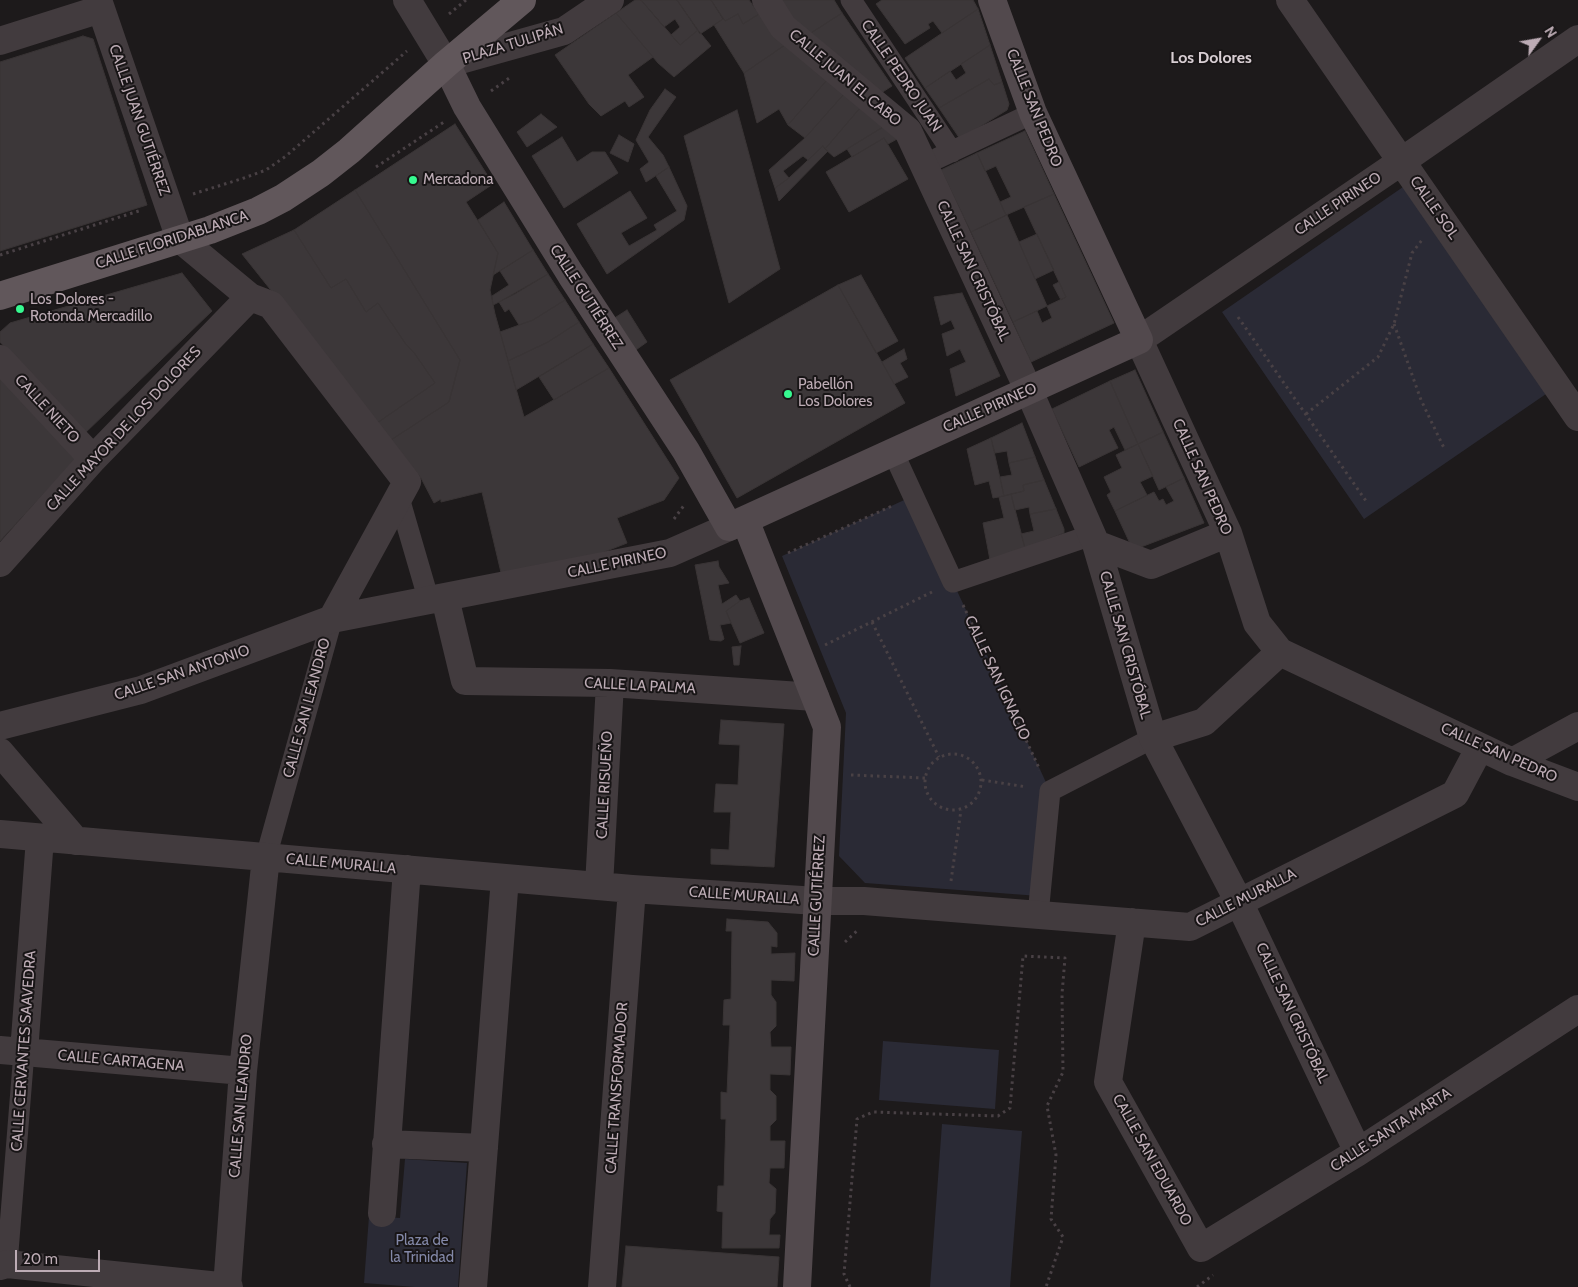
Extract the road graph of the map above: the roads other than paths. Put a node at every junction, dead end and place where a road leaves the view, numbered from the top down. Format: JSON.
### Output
{"nodes":[{"id":1,"x":407,"y":0,"type":"edge"},
{"id":2,"x":522,"y":0,"type":"edge"},
{"id":3,"x":610,"y":0,"type":"edge"},
{"id":4,"x":766,"y":0,"type":"edge"},
{"id":5,"x":851,"y":0,"type":"edge"},
{"id":6,"x":992,"y":0,"type":"edge"},
{"id":7,"x":1290,"y":0,"type":"edge"},
{"id":8,"x":100,"y":5,"type":"edge"},
{"id":9,"x":1578,"y":39,"type":"edge"},
{"id":10,"x":0,"y":41,"type":"edge"},
{"id":11,"x":446,"y":64,"type":"junction"},
{"id":12,"x":1033,"y":113,"type":"junction"},
{"id":13,"x":908,"y":131,"type":"joint"},
{"id":14,"x":952,"y":152,"type":"junction"},
{"id":15,"x":1402,"y":162,"type":"junction"},
{"id":16,"x":924,"y":165,"type":"junction"},
{"id":17,"x":180,"y":239,"type":"junction"},
{"id":18,"x":0,"y":296,"type":"edge"},
{"id":19,"x":250,"y":297,"type":"junction"},
{"id":20,"x":1139,"y":340,"type":"junction"},
{"id":21,"x":0,"y":359,"type":"edge"},
{"id":22,"x":1029,"y":390,"type":"junction"},
{"id":23,"x":1578,"y":417,"type":"edge"},
{"id":24,"x":893,"y":452,"type":"junction"},
{"id":25,"x":93,"y":459,"type":"junction"},
{"id":26,"x":399,"y":498,"type":"junction"},
{"id":27,"x":737,"y":523,"type":"junction"},
{"id":28,"x":1228,"y":533,"type":"junction"},
{"id":29,"x":1094,"y":539,"type":"junction"},
{"id":30,"x":0,"y":563,"type":"edge"},
{"id":31,"x":437,"y":600,"type":"junction"},
{"id":32,"x":332,"y":619,"type":"junction"},
{"id":33,"x":1280,"y":652,"type":"junction"},
{"id":34,"x":610,"y":683,"type":"junction"},
{"id":35,"x":815,"y":697,"type":"junction"},
{"id":36,"x":0,"y":726,"type":"edge"},
{"id":37,"x":1578,"y":726,"type":"edge"},
{"id":38,"x":1153,"y":738,"type":"junction"},
{"id":39,"x":1480,"y":747,"type":"junction"},
{"id":40,"x":0,"y":752,"type":"edge"},
{"id":41,"x":1512,"y":762,"type":"junction"},
{"id":42,"x":1578,"y":787,"type":"edge"},
{"id":43,"x":0,"y":834,"type":"edge"},
{"id":44,"x":40,"y":838,"type":"junction"},
{"id":45,"x":76,"y":841,"type":"junction"},
{"id":46,"x":266,"y":857,"type":"junction"},
{"id":47,"x":407,"y":869,"type":"junction"},
{"id":48,"x":504,"y":878,"type":"junction"},
{"id":49,"x":599,"y":886,"type":"junction"},
{"id":50,"x":632,"y":889,"type":"junction"},
{"id":51,"x":817,"y":901,"type":"junction"},
{"id":52,"x":1239,"y":902,"type":"junction"},
{"id":53,"x":1038,"y":915,"type":"junction"},
{"id":54,"x":1132,"y":922,"type":"junction"},
{"id":55,"x":1578,"y":1009,"type":"edge"},
{"id":56,"x":12,"y":1051,"type":"edge"},
{"id":57,"x":243,"y":1072,"type":"junction"},
{"id":58,"x":386,"y":1144,"type":"junction"},
{"id":59,"x":484,"y":1148,"type":"junction"},
{"id":60,"x":1358,"y":1152,"type":"junction"},
{"id":61,"x":382,"y":1213,"type":"dead end"},
{"id":62,"x":1201,"y":1248,"type":"joint"},
{"id":63,"x":4,"y":1265,"type":"edge"},
{"id":64,"x":228,"y":1287,"type":"edge"},
{"id":65,"x":473,"y":1287,"type":"edge"},
{"id":66,"x":602,"y":1287,"type":"edge"},
{"id":67,"x":797,"y":1287,"type":"edge"}],
"edges":[{"from":1,"to":11,"type":"street"},
{"from":2,"to":11,"type":"main road","name":"PLAZA TULIPÁN"},
{"from":3,"to":11,"type":"street","name":"PLAZA TULIPÁN"},
{"from":4,"to":13,"type":"street","name":"CALLE JUAN EL CABO"},
{"from":5,"to":14,"type":"street","name":"CALLE PEDRO JUAN"},
{"from":6,"to":12,"type":"main road","name":"CALLE SAN PEDRO"},
{"from":7,"to":15,"type":"street","name":"CALLE SOL"},
{"from":8,"to":10,"type":"street"},
{"from":8,"to":17,"type":"street","name":"CALLE JUAN GUTIÉRREZ"},
{"from":9,"to":15,"type":"street","name":"CALLE PIRINEO"},
{"from":11,"to":17,"type":"main road","name":"CALLE FLORIDABLANCA"},
{"from":11,"to":27,"type":"main road","name":"CALLE GUTIÉRREZ"},
{"from":12,"to":14,"type":"street"},
{"from":12,"to":20,"type":"main road","name":"CALLE SAN PEDRO"},
{"from":13,"to":16,"type":"street","name":"CALLE SAN CRISTÓBAL"},
{"from":14,"to":16,"type":"street"},
{"from":15,"to":20,"type":"street","name":"CALLE PIRINEO"},
{"from":15,"to":23,"type":"street","name":"CALLE SOL"},
{"from":16,"to":22,"type":"street","name":"CALLE SAN CRISTÓBAL"},
{"from":17,"to":18,"type":"main road","name":"CALLE FLORIDABLANCA"},
{"from":17,"to":19,"type":"street","name":"CALLE SAN LEANDRO"},
{"from":19,"to":25,"type":"street","name":"CALLE MAYOR DE LOS DOLORES"},
{"from":19,"to":26,"type":"street","name":"CALLE SAN LEANDRO"},
{"from":20,"to":22,"type":"main road","name":"CALLE PIRINEO"},
{"from":20,"to":28,"type":"street","name":"CALLE SAN PEDRO"},
{"from":21,"to":25,"type":"street","name":"CALLE NIETO"},
{"from":22,"to":24,"type":"main road","name":"CALLE PIRINEO"},
{"from":22,"to":29,"type":"street","name":"CALLE SAN CRISTÓBAL"},
{"from":24,"to":27,"type":"main road","name":"CALLE PIRINEO"},
{"from":24,"to":29,"type":"street"},
{"from":25,"to":30,"type":"street","name":"CALLE MAYOR DE LOS DOLORES"},
{"from":26,"to":31,"type":"street"},
{"from":26,"to":32,"type":"street","name":"CALLE SAN LEANDRO"},
{"from":27,"to":31,"type":"street","name":"CALLE PIRINEO"},
{"from":27,"to":35,"type":"main road","name":"CALLE GUTIÉRREZ"},
{"from":28,"to":29,"type":"street"},
{"from":28,"to":33,"type":"street","name":"CALLE SAN PEDRO"},
{"from":29,"to":38,"type":"street","name":"CALLE SAN CRISTÓBAL"},
{"from":31,"to":32,"type":"street","name":"CALLE PIRINEO"},
{"from":31,"to":34,"type":"street","name":"CALLE LA PALMA"},
{"from":32,"to":36,"type":"street","name":"CALLE SAN ANTONIO"},
{"from":32,"to":46,"type":"street","name":"CALLE SAN LEANDRO"},
{"from":33,"to":38,"type":"street"},
{"from":33,"to":39,"type":"street","name":"CALLE SAN PEDRO"},
{"from":34,"to":35,"type":"street","name":"CALLE LA PALMA"},
{"from":34,"to":49,"type":"street","name":"CALLE RISUEÑO"},
{"from":35,"to":51,"type":"main road","name":"CALLE GUTIÉRREZ"},
{"from":37,"to":41,"type":"street"},
{"from":38,"to":52,"type":"street","name":"CALLE SAN CRISTÓBAL"},
{"from":38,"to":53,"type":"street"},
{"from":39,"to":41,"type":"street","name":"CALLE SAN PEDRO"},
{"from":39,"to":52,"type":"street","name":"CALLE MURALLA"},
{"from":40,"to":45,"type":"street"},
{"from":41,"to":42,"type":"street","name":"CALLE SAN PEDRO"},
{"from":43,"to":44,"type":"street","name":"CALLE MURALLA"},
{"from":44,"to":45,"type":"street","name":"CALLE MURALLA"},
{"from":44,"to":56,"type":"street","name":"CALLE CERVANTES SAAVEDRA"},
{"from":45,"to":46,"type":"street","name":"CALLE MURALLA"},
{"from":46,"to":47,"type":"street","name":"CALLE MURALLA"},
{"from":46,"to":57,"type":"street","name":"CALLE SAN LEANDRO"},
{"from":47,"to":48,"type":"street","name":"CALLE MURALLA"},
{"from":47,"to":58,"type":"street"},
{"from":48,"to":49,"type":"street","name":"CALLE MURALLA"},
{"from":48,"to":59,"type":"street"},
{"from":49,"to":50,"type":"street","name":"CALLE MURALLA"},
{"from":50,"to":51,"type":"street","name":"CALLE MURALLA"},
{"from":50,"to":66,"type":"street","name":"CALLE TRANSFORMADOR"},
{"from":51,"to":53,"type":"street","name":"CALLE MURALLA"},
{"from":51,"to":67,"type":"main road","name":"CALLE GUTIÉRREZ"},
{"from":52,"to":54,"type":"street","name":"CALLE MURALLA"},
{"from":52,"to":60,"type":"street","name":"CALLE SAN CRISTÓBAL"},
{"from":53,"to":54,"type":"street","name":"CALLE MURALLA"},
{"from":54,"to":62,"type":"street","name":"CALLE SAN EDUARDO"},
{"from":55,"to":60,"type":"street","name":"CALLE SANTA MARTA"},
{"from":56,"to":57,"type":"street","name":"CALLE CARTAGENA"},
{"from":56,"to":63,"type":"street","name":"CALLE CERVANTES SAAVEDRA"},
{"from":57,"to":64,"type":"street","name":"CALLE SAN LEANDRO"},
{"from":58,"to":59,"type":"street"},
{"from":58,"to":61,"type":"street"},
{"from":59,"to":65,"type":"street"},
{"from":60,"to":62,"type":"street","name":"CALLE SANTA MARTA"},
{"from":63,"to":64,"type":"street"}]}
